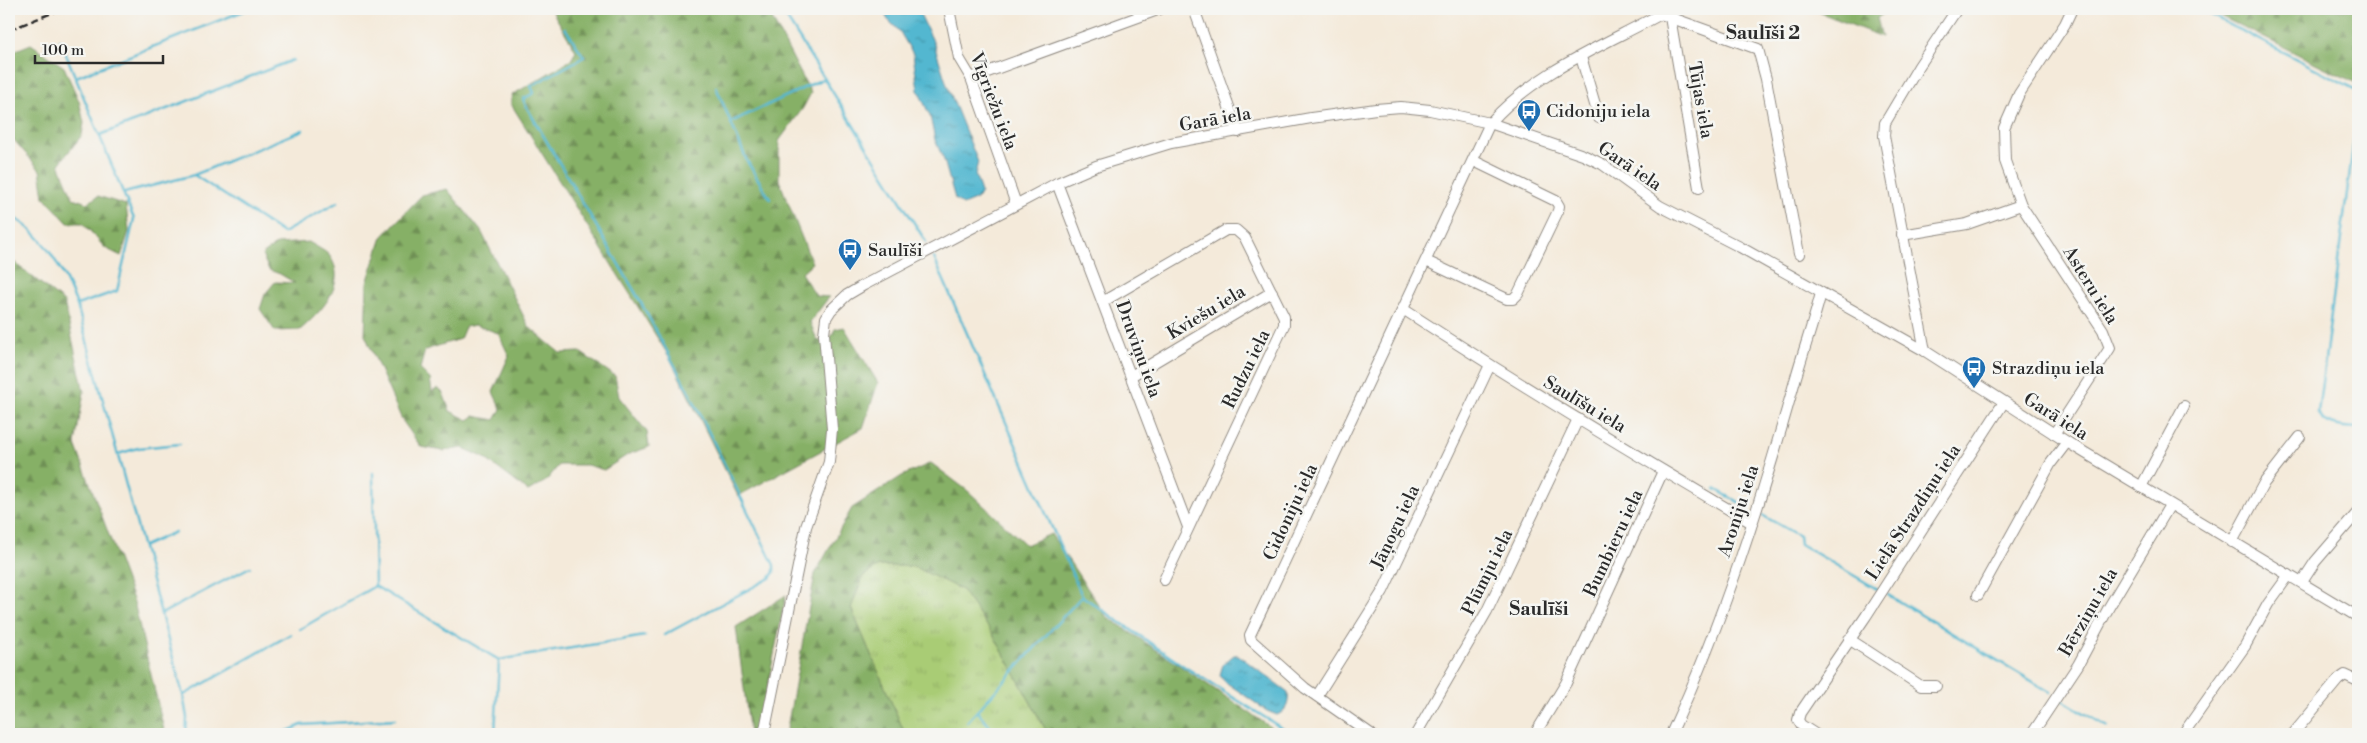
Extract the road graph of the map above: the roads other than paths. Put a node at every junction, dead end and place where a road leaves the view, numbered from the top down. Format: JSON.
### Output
{"nodes":[{"id":1,"x":949,"y":9,"type":"edge"},
{"id":2,"x":1160,"y":9,"type":"edge"},
{"id":3,"x":1194,"y":9,"type":"edge"},
{"id":4,"x":1958,"y":9,"type":"edge"},
{"id":5,"x":2072,"y":9,"type":"edge"},
{"id":6,"x":1664,"y":13,"type":"edge"},
{"id":7,"x":1581,"y":56,"type":"junction"},
{"id":8,"x":971,"y":78,"type":"junction"},
{"id":9,"x":1599,"y":118,"type":"dead end"},
{"id":10,"x":1490,"y":123,"type":"junction"},
{"id":11,"x":1238,"y":132,"type":"junction"},
{"id":12,"x":1474,"y":161,"type":"junction"},
{"id":13,"x":1057,"y":182,"type":"junction"},
{"id":14,"x":1699,"y":188,"type":"dead end"},
{"id":15,"x":1016,"y":204,"type":"junction"},
{"id":16,"x":2020,"y":205,"type":"junction"},
{"id":17,"x":1902,"y":235,"type":"junction"},
{"id":18,"x":1799,"y":254,"type":"dead end"},
{"id":19,"x":1426,"y":261,"type":"junction"},
{"id":20,"x":1272,"y":292,"type":"junction"},
{"id":21,"x":1821,"y":293,"type":"junction"},
{"id":22,"x":1104,"y":300,"type":"junction"},
{"id":23,"x":1403,"y":309,"type":"junction"},
{"id":24,"x":1925,"y":351,"type":"junction"},
{"id":25,"x":1490,"y":365,"type":"junction"},
{"id":26,"x":1131,"y":376,"type":"junction"},
{"id":27,"x":2004,"y":402,"type":"junction"},
{"id":28,"x":2184,"y":406,"type":"dead end"},
{"id":29,"x":1578,"y":419,"type":"junction"},
{"id":30,"x":2054,"y":434,"type":"junction"},
{"id":31,"x":2300,"y":438,"type":"dead end"},
{"id":32,"x":2067,"y":442,"type":"junction"},
{"id":33,"x":1663,"y":471,"type":"junction"},
{"id":34,"x":2141,"y":488,"type":"junction"},
{"id":35,"x":2170,"y":505,"type":"junction"},
{"id":36,"x":2358,"y":512,"type":"edge"},
{"id":37,"x":1752,"y":523,"type":"junction"},
{"id":38,"x":1188,"y":527,"type":"junction"},
{"id":39,"x":2232,"y":542,"type":"junction"},
{"id":40,"x":2289,"y":575,"type":"junction"},
{"id":41,"x":1164,"y":580,"type":"dead end"},
{"id":42,"x":2302,"y":582,"type":"junction"},
{"id":43,"x":1978,"y":595,"type":"dead end"},
{"id":44,"x":2358,"y":617,"type":"edge"},
{"id":45,"x":1849,"y":639,"type":"junction"},
{"id":46,"x":2358,"y":680,"type":"edge"},
{"id":47,"x":1936,"y":686,"type":"dead end"},
{"id":48,"x":1317,"y":696,"type":"junction"},
{"id":49,"x":764,"y":734,"type":"edge"},
{"id":50,"x":1371,"y":734,"type":"edge"},
{"id":51,"x":1416,"y":734,"type":"edge"},
{"id":52,"x":1535,"y":734,"type":"edge"},
{"id":53,"x":1671,"y":734,"type":"edge"},
{"id":54,"x":1815,"y":734,"type":"edge"},
{"id":55,"x":2032,"y":734,"type":"edge"},
{"id":56,"x":2183,"y":734,"type":"edge"},
{"id":57,"x":2293,"y":734,"type":"edge"}],
"edges":[{"from":1,"to":8,"type":"street","name":"Vīgriežu iela"},
{"from":2,"to":8,"type":"street"},
{"from":3,"to":11,"type":"street"},
{"from":4,"to":17,"type":"street"},
{"from":5,"to":16,"type":"street","name":"Asteru iela"},
{"from":6,"to":7,"type":"street","name":"Cidoniju iela"},
{"from":6,"to":14,"type":"street","name":"Tūjas iela"},
{"from":6,"to":18,"type":"street"},
{"from":7,"to":9,"type":"street"},
{"from":7,"to":10,"type":"street","name":"Cidoniju iela"},
{"from":8,"to":15,"type":"street","name":"Vīgriežu iela"},
{"from":10,"to":11,"type":"street","name":"Garā iela"},
{"from":10,"to":12,"type":"street","name":"Cidoniju iela"},
{"from":10,"to":21,"type":"street","name":"Garā iela"},
{"from":11,"to":13,"type":"street","name":"Garā iela"},
{"from":12,"to":19,"type":"street","name":"Cidoniju iela"},
{"from":12,"to":19,"type":"street"},
{"from":13,"to":15,"type":"street","name":"Garā iela"},
{"from":13,"to":22,"type":"street","name":"Druviņu iela"},
{"from":15,"to":49,"type":"street","name":"Garā iela"},
{"from":16,"to":17,"type":"street"},
{"from":16,"to":30,"type":"street","name":"Asteru iela"},
{"from":17,"to":24,"type":"street"},
{"from":19,"to":23,"type":"street","name":"Cidoniju iela"},
{"from":20,"to":22,"type":"street","name":"Rudzu iela"},
{"from":20,"to":26,"type":"street","name":"Kviešu iela"},
{"from":20,"to":38,"type":"street","name":"Rudzu iela"},
{"from":21,"to":24,"type":"street","name":"Garā iela"},
{"from":21,"to":37,"type":"street","name":"Aroniju iela"},
{"from":22,"to":26,"type":"street","name":"Druviņu iela"},
{"from":23,"to":25,"type":"street","name":"Saulīšu iela"},
{"from":23,"to":48,"type":"street","name":"Cidoniju iela"},
{"from":24,"to":27,"type":"street","name":"Garā iela"},
{"from":25,"to":29,"type":"street","name":"Saulīšu iela"},
{"from":25,"to":48,"type":"street","name":"Jāņogu iela"},
{"from":26,"to":38,"type":"street","name":"Druviņu iela"},
{"from":27,"to":30,"type":"street","name":"Garā iela"},
{"from":27,"to":45,"type":"street","name":"Lielā Strazdiņu iela"},
{"from":28,"to":34,"type":"street"},
{"from":29,"to":33,"type":"street","name":"Saulīšu iela"},
{"from":29,"to":51,"type":"street","name":"Plūmju iela"},
{"from":30,"to":32,"type":"street","name":"Garā iela"},
{"from":31,"to":39,"type":"street"},
{"from":32,"to":34,"type":"street","name":"Garā iela"},
{"from":32,"to":43,"type":"street"},
{"from":33,"to":37,"type":"street","name":"Saulīšu iela"},
{"from":33,"to":52,"type":"street","name":"Bumbieru iela"},
{"from":34,"to":35,"type":"street","name":"Garā iela"},
{"from":35,"to":39,"type":"street","name":"Garā iela"},
{"from":35,"to":55,"type":"street","name":"Bērziņu iela"},
{"from":36,"to":42,"type":"street"},
{"from":37,"to":53,"type":"street","name":"Aroniju iela"},
{"from":38,"to":41,"type":"street","name":"Rudzu iela"},
{"from":39,"to":40,"type":"street","name":"Garā iela"},
{"from":40,"to":42,"type":"street","name":"Garā iela"},
{"from":40,"to":56,"type":"street"},
{"from":42,"to":44,"type":"street","name":"Garā iela"},
{"from":45,"to":47,"type":"street"},
{"from":45,"to":54,"type":"street","name":"Lielā Strazdiņu iela"},
{"from":46,"to":57,"type":"street"},
{"from":48,"to":50,"type":"street","name":"Cidoniju iela"}]}
